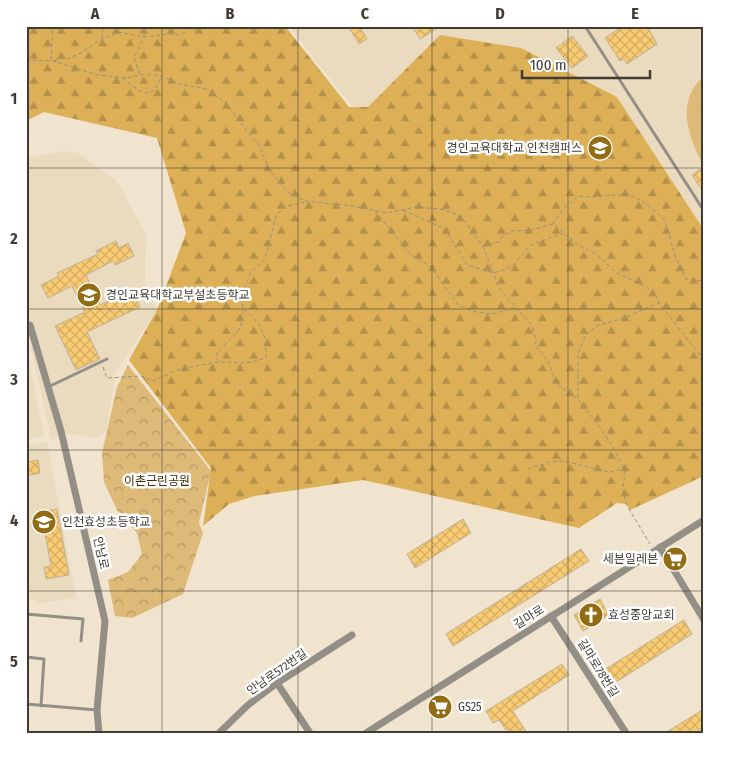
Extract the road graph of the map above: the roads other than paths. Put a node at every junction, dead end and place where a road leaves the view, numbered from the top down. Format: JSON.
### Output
{"nodes":[{"id":1,"x":585,"y":26,"type":"edge"},
{"id":2,"x":704,"y":211,"type":"edge"},
{"id":3,"x":30,"y":325,"type":"dead end"},
{"id":4,"x":107,"y":359,"type":"dead end"},
{"id":5,"x":48,"y":387,"type":"junction"},
{"id":6,"x":704,"y":520,"type":"edge"},
{"id":7,"x":657,"y":549,"type":"junction"},
{"id":8,"x":26,"y":614,"type":"edge"},
{"id":9,"x":551,"y":616,"type":"junction"},
{"id":10,"x":704,"y":620,"type":"edge"},
{"id":11,"x":352,"y":635,"type":"dead end"},
{"id":12,"x":81,"y":641,"type":"dead end"},
{"id":13,"x":26,"y":657,"type":"edge"},
{"id":14,"x":277,"y":683,"type":"junction"},
{"id":15,"x":26,"y":704,"type":"edge"},
{"id":16,"x":40,"y":706,"type":"junction"},
{"id":17,"x":97,"y":710,"type":"junction"},
{"id":18,"x":99,"y":733,"type":"edge"},
{"id":19,"x":219,"y":733,"type":"edge"},
{"id":20,"x":310,"y":733,"type":"edge"},
{"id":21,"x":366,"y":733,"type":"edge"},
{"id":22,"x":626,"y":733,"type":"edge"}],
"edges":[{"from":1,"to":2,"type":"lane"},
{"from":3,"to":5,"type":"street","name":"안남로"},
{"from":4,"to":5,"type":"lane"},
{"from":5,"to":17,"type":"street","name":"안남로"},
{"from":6,"to":7,"type":"street","name":"길마로"},
{"from":7,"to":9,"type":"street","name":"길마로"},
{"from":7,"to":10,"type":"street"},
{"from":8,"to":12,"type":"lane"},
{"from":9,"to":21,"type":"street","name":"길마로"},
{"from":9,"to":22,"type":"street","name":"길마로78번길"},
{"from":11,"to":14,"type":"street","name":"안남로572번길"},
{"from":13,"to":16,"type":"lane"},
{"from":14,"to":19,"type":"street","name":"안남로572번길"},
{"from":14,"to":20,"type":"street"},
{"from":15,"to":16,"type":"lane"},
{"from":16,"to":17,"type":"lane"},
{"from":17,"to":18,"type":"street","name":"안남로"}]}
